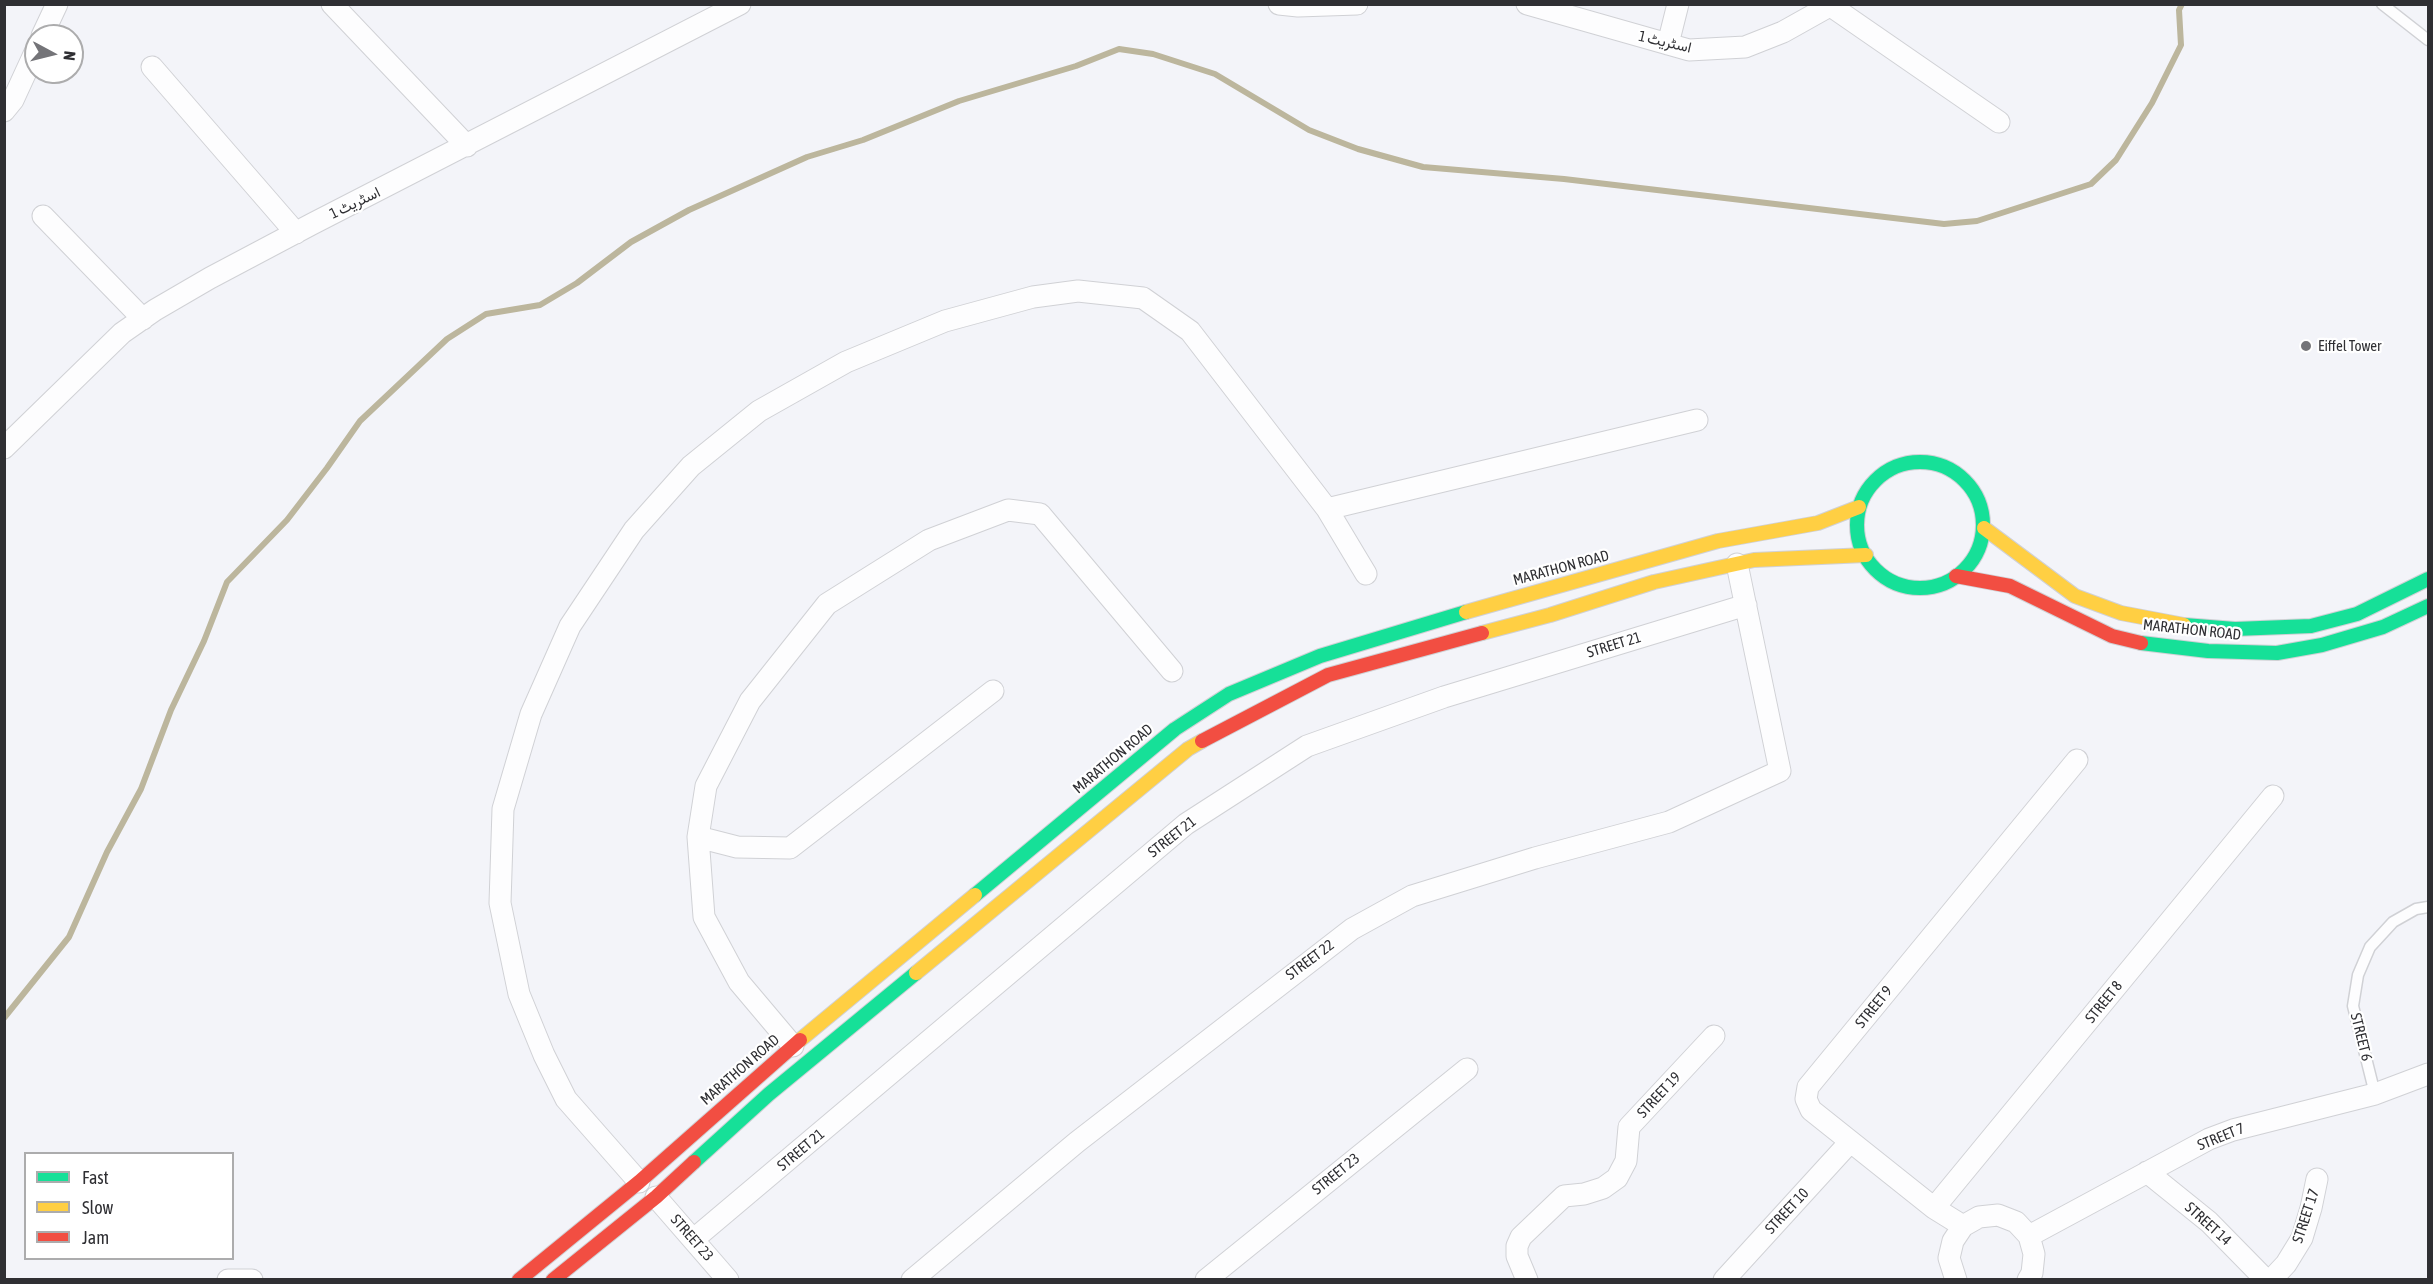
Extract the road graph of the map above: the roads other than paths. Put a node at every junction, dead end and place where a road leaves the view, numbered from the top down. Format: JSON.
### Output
{"nodes":[{"id":1,"x":57,"y":4,"type":"edge"},
{"id":2,"x":332,"y":4,"type":"edge"},
{"id":3,"x":740,"y":4,"type":"edge"},
{"id":4,"x":1279,"y":4,"type":"edge"},
{"id":5,"x":1357,"y":4,"type":"edge"},
{"id":6,"x":1527,"y":4,"type":"edge"},
{"id":7,"x":1678,"y":4,"type":"edge"},
{"id":8,"x":2382,"y":4,"type":"edge"},
{"id":9,"x":1832,"y":5,"type":"edge"},
{"id":10,"x":48,"y":24,"type":"edge"},
{"id":11,"x":2428,"y":40,"type":"edge"},
{"id":12,"x":1668,"y":44,"type":"junction"},
{"id":13,"x":152,"y":67,"type":"dead end"},
{"id":14,"x":24,"y":76,"type":"edge"},
{"id":15,"x":4,"y":111,"type":"edge"},
{"id":16,"x":1999,"y":122,"type":"dead end"},
{"id":17,"x":467,"y":146,"type":"junction"},
{"id":18,"x":44,"y":216,"type":"dead end"},
{"id":19,"x":296,"y":233,"type":"junction"},
{"id":20,"x":143,"y":319,"type":"junction"},
{"id":21,"x":1697,"y":420,"type":"dead end"},
{"id":22,"x":6,"y":444,"type":"edge"},
{"id":23,"x":1859,"y":507,"type":"junction"},
{"id":24,"x":1327,"y":509,"type":"junction"},
{"id":25,"x":1984,"y":528,"type":"junction"},
{"id":26,"x":1866,"y":555,"type":"junction"},
{"id":27,"x":1737,"y":564,"type":"junction"},
{"id":28,"x":1366,"y":574,"type":"dead end"},
{"id":29,"x":1956,"y":576,"type":"junction"},
{"id":30,"x":2428,"y":579,"type":"edge"},
{"id":31,"x":1746,"y":604,"type":"junction"},
{"id":32,"x":2428,"y":606,"type":"edge"},
{"id":33,"x":1172,"y":671,"type":"dead end"},
{"id":34,"x":993,"y":691,"type":"dead end"},
{"id":35,"x":2077,"y":760,"type":"dead end"},
{"id":36,"x":2273,"y":796,"type":"dead end"},
{"id":37,"x":698,"y":837,"type":"junction"},
{"id":38,"x":2428,"y":907,"type":"edge"},
{"id":39,"x":1714,"y":1036,"type":"dead end"},
{"id":40,"x":793,"y":1046,"type":"junction"},
{"id":41,"x":1467,"y":1069,"type":"dead end"},
{"id":42,"x":2428,"y":1074,"type":"edge"},
{"id":43,"x":2375,"y":1094,"type":"junction"},
{"id":44,"x":1850,"y":1142,"type":"junction"},
{"id":45,"x":2147,"y":1172,"type":"junction"},
{"id":46,"x":2317,"y":1179,"type":"dead end"},
{"id":47,"x":639,"y":1182,"type":"junction"},
{"id":48,"x":656,"y":1197,"type":"junction"},
{"id":49,"x":1934,"y":1208,"type":"junction"},
{"id":50,"x":1963,"y":1226,"type":"junction"},
{"id":51,"x":2029,"y":1236,"type":"junction"},
{"id":52,"x":694,"y":1239,"type":"junction"},
{"id":53,"x":228,"y":1280,"type":"edge"},
{"id":54,"x":252,"y":1280,"type":"edge"},
{"id":55,"x":519,"y":1280,"type":"edge"},
{"id":56,"x":553,"y":1280,"type":"edge"},
{"id":57,"x":728,"y":1280,"type":"edge"},
{"id":58,"x":912,"y":1280,"type":"edge"},
{"id":59,"x":1206,"y":1280,"type":"edge"},
{"id":60,"x":1527,"y":1280,"type":"edge"},
{"id":61,"x":1724,"y":1280,"type":"edge"},
{"id":62,"x":1956,"y":1280,"type":"edge"},
{"id":63,"x":2028,"y":1280,"type":"edge"},
{"id":64,"x":2266,"y":1280,"type":"edge"},
{"id":65,"x":2271,"y":1280,"type":"edge"}],
"edges":[{"from":1,"to":10,"type":"street"},
{"from":2,"to":17,"type":"street"},
{"from":3,"to":17,"type":"street","name":"اسٹریٹ 1"},
{"from":4,"to":5,"type":"street"},
{"from":6,"to":12,"type":"street","name":"اسٹریٹ 1"},
{"from":7,"to":12,"type":"street"},
{"from":8,"to":11,"type":"lane"},
{"from":9,"to":12,"type":"street","name":"اسٹریٹ 1"},
{"from":9,"to":16,"type":"street"},
{"from":13,"to":19,"type":"street"},
{"from":14,"to":15,"type":"street"},
{"from":17,"to":19,"type":"street","name":"اسٹریٹ 1"},
{"from":18,"to":20,"type":"street"},
{"from":19,"to":20,"type":"street","name":"اسٹریٹ 1"},
{"from":20,"to":22,"type":"street","name":"اسٹریٹ 1"},
{"from":21,"to":24,"type":"street"},
{"from":23,"to":25,"type":"main road"},
{"from":23,"to":26,"type":"main road"},
{"from":23,"to":40,"type":"main road","name":"MARATHON ROAD"},
{"from":24,"to":28,"type":"street"},
{"from":24,"to":47,"type":"street"},
{"from":25,"to":29,"type":"main road"},
{"from":25,"to":30,"type":"main road","name":"MARATHON ROAD"},
{"from":26,"to":27,"type":"main road"},
{"from":26,"to":29,"type":"main road"},
{"from":27,"to":31,"type":"street"},
{"from":27,"to":48,"type":"main road"},
{"from":29,"to":32,"type":"main road","name":"MARATHON ROAD"},
{"from":31,"to":52,"type":"street","name":"STREET 21"},
{"from":31,"to":58,"type":"street","name":"STREET 22"},
{"from":33,"to":37,"type":"street"},
{"from":34,"to":37,"type":"street"},
{"from":35,"to":44,"type":"street","name":"STREET 9"},
{"from":36,"to":49,"type":"street","name":"STREET 8"},
{"from":37,"to":40,"type":"street"},
{"from":38,"to":43,"type":"lane","name":"STREET 6"},
{"from":39,"to":60,"type":"street","name":"STREET 19"},
{"from":40,"to":47,"type":"main road","name":"MARATHON ROAD"},
{"from":41,"to":59,"type":"street","name":"STREET 23"},
{"from":42,"to":43,"type":"street","name":"STREET 7"},
{"from":43,"to":45,"type":"street","name":"STREET 7"},
{"from":44,"to":49,"type":"street","name":"STREET 9"},
{"from":44,"to":61,"type":"street","name":"STREET 10"},
{"from":45,"to":51,"type":"street","name":"STREET 7"},
{"from":45,"to":64,"type":"street","name":"STREET 14"},
{"from":46,"to":65,"type":"street","name":"STREET 17"},
{"from":47,"to":48,"type":"main road"},
{"from":47,"to":55,"type":"main road","name":"MARATHON ROAD"},
{"from":48,"to":52,"type":"street","name":"STREET 23"},
{"from":48,"to":56,"type":"main road"},
{"from":49,"to":50,"type":"street","name":"STREET 9"},
{"from":50,"to":51,"type":"street"},
{"from":50,"to":62,"type":"street"},
{"from":51,"to":63,"type":"street"},
{"from":52,"to":57,"type":"street","name":"STREET 23"},
{"from":53,"to":54,"type":"street"}]}
